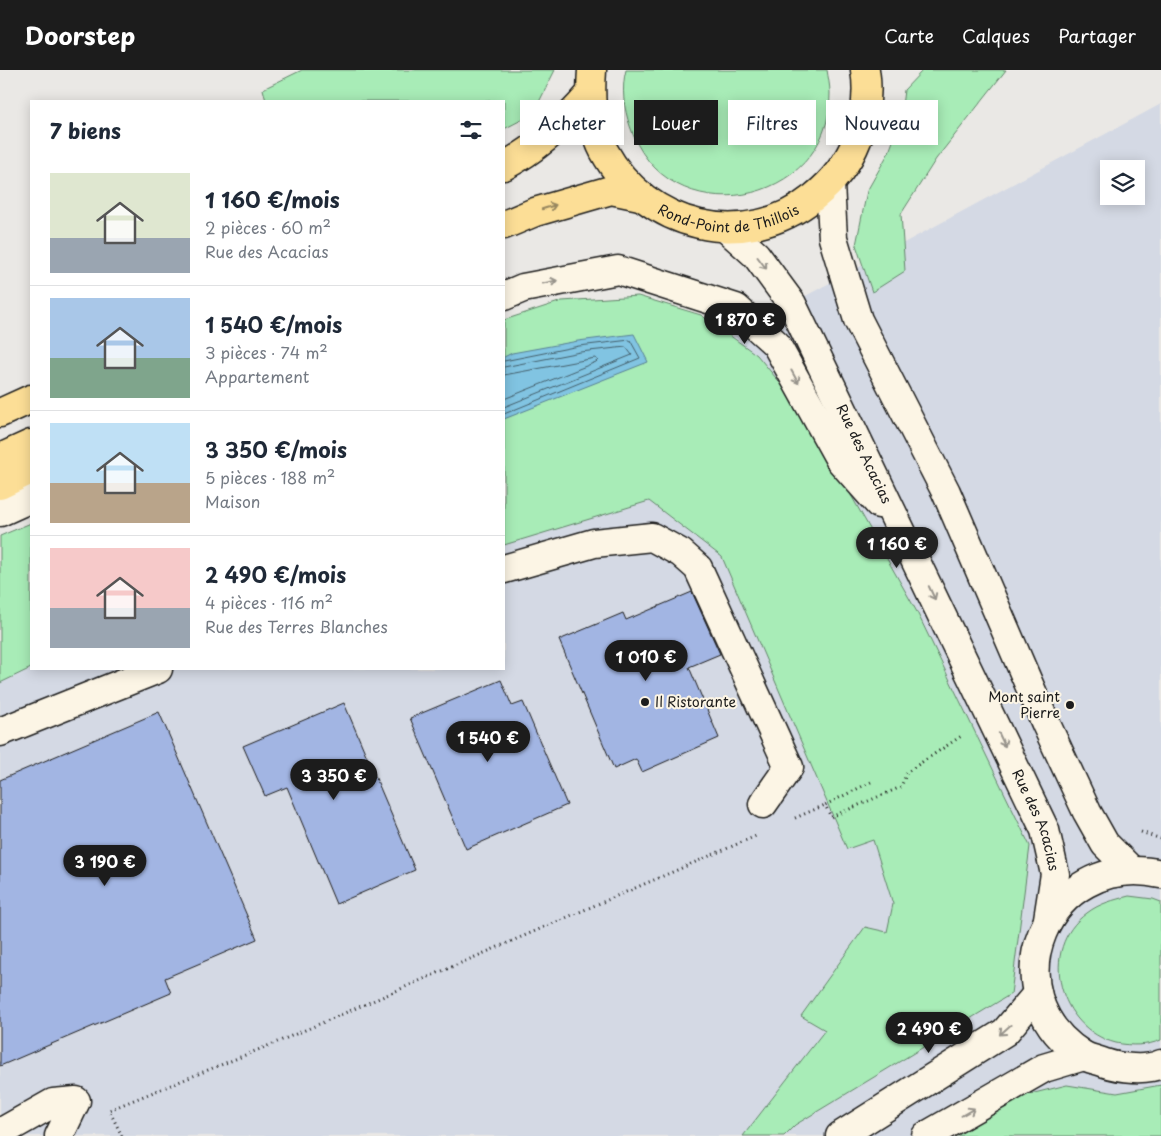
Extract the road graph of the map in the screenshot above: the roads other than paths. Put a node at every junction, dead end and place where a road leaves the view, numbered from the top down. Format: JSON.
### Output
{"nodes":[{"id":1,"x":870,"y":74,"type":"edge"},
{"id":2,"x":591,"y":82,"type":"edge"},
{"id":3,"x":505,"y":166,"type":"edge"},
{"id":4,"x":830,"y":184,"type":"junction"},
{"id":5,"x":640,"y":196,"type":"junction"},
{"id":6,"x":505,"y":225,"type":"edge"},
{"id":7,"x":727,"y":228,"type":"junction"},
{"id":8,"x":505,"y":296,"type":"edge"},
{"id":9,"x":30,"y":399,"type":"edge"},
{"id":10,"x":0,"y":413,"type":"edge"},
{"id":11,"x":30,"y":444,"type":"edge"},
{"id":12,"x":0,"y":458,"type":"edge"},
{"id":13,"x":30,"y":470,"type":"edge"},
{"id":14,"x":0,"y":485,"type":"edge"},
{"id":15,"x":30,"y":498,"type":"edge"},
{"id":16,"x":0,"y":512,"type":"edge"},
{"id":17,"x":903,"y":532,"type":"junction"},
{"id":18,"x":505,"y":569,"type":"edge"},
{"id":19,"x":155,"y":670,"type":"edge"},
{"id":20,"x":0,"y":732,"type":"edge"},
{"id":21,"x":763,"y":804,"type":"dead end"},
{"id":22,"x":1131,"y":870,"type":"junction"},
{"id":23,"x":1161,"y":874,"type":"edge"},
{"id":24,"x":1048,"y":919,"type":"junction"},
{"id":25,"x":1037,"y":994,"type":"junction"},
{"id":26,"x":1084,"y":1056,"type":"junction"},
{"id":27,"x":1161,"y":1064,"type":"edge"},
{"id":28,"x":0,"y":1133,"type":"edge"},
{"id":29,"x":59,"y":1136,"type":"edge"},
{"id":30,"x":840,"y":1136,"type":"edge"},
{"id":31,"x":926,"y":1136,"type":"edge"}],
"edges":[{"from":1,"to":4,"type":"main road","name":"Rond-Point de Thillois"},
{"from":2,"to":3,"type":"main road"},
{"from":2,"to":5,"type":"main road","name":"Rond-Point de Thillois"},
{"from":4,"to":7,"type":"main road","name":"Rond-Point de Thillois"},
{"from":4,"to":22,"type":"street"},
{"from":6,"to":5,"type":"main road","one_way":true},
{"from":5,"to":7,"type":"main road","name":"Rond-Point de Thillois"},
{"from":7,"to":17,"type":"street","name":"Rue des Acacias","one_way":true},
{"from":8,"to":17,"type":"street","one_way":true},
{"from":9,"to":10,"type":"main road"},
{"from":11,"to":12,"type":"main road"},
{"from":13,"to":14,"type":"main road"},
{"from":15,"to":16,"type":"street"},
{"from":17,"to":24,"type":"street","name":"Rue des Acacias","one_way":true},
{"from":18,"to":21,"type":"street"},
{"from":19,"to":20,"type":"street"},
{"from":22,"to":23,"type":"street"},
{"from":22,"to":24,"type":"street"},
{"from":24,"to":25,"type":"street"},
{"from":25,"to":26,"type":"street"},
{"from":25,"to":30,"type":"street","one_way":true},
{"from":26,"to":27,"type":"street"},
{"from":31,"to":26,"type":"street","one_way":true},
{"from":28,"to":29,"type":"street"}]}
